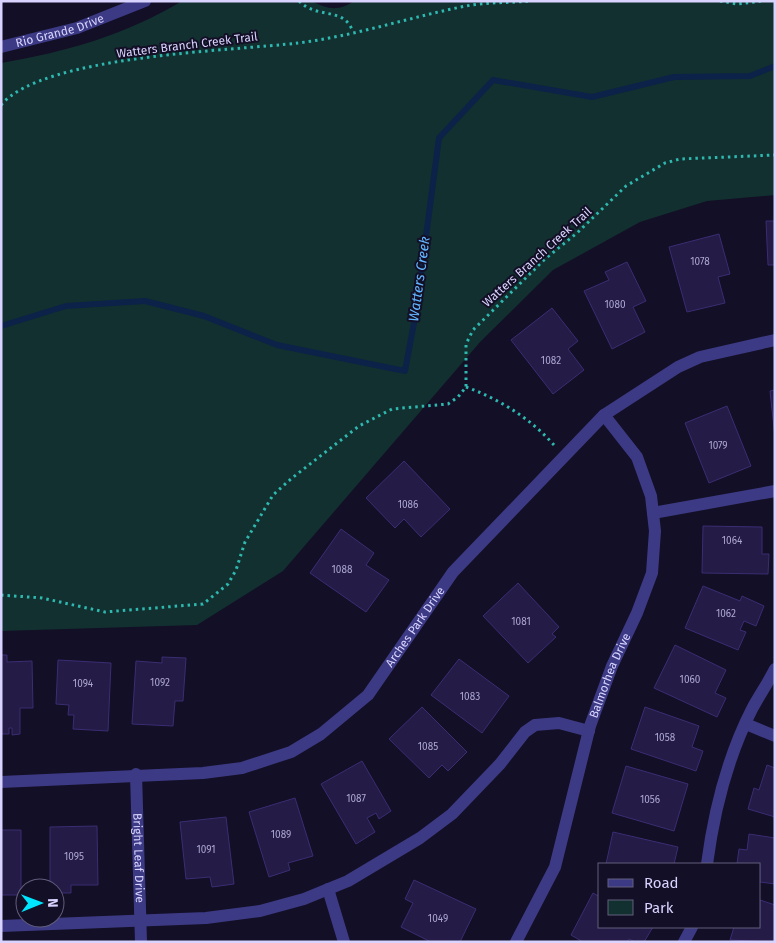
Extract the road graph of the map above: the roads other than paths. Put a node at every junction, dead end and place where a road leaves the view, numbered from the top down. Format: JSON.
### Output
{"nodes":[{"id":1,"x":145,"y":1,"type":"edge"},
{"id":2,"x":1,"y":47,"type":"edge"},
{"id":3,"x":775,"y":340,"type":"edge"},
{"id":4,"x":604,"y":415,"type":"junction"},
{"id":5,"x":775,"y":491,"type":"edge"},
{"id":6,"x":653,"y":513,"type":"junction"},
{"id":7,"x":775,"y":669,"type":"edge"},
{"id":8,"x":746,"y":724,"type":"junction"},
{"id":9,"x":589,"y":731,"type":"junction"},
{"id":10,"x":775,"y":736,"type":"edge"},
{"id":11,"x":136,"y":774,"type":"junction"},
{"id":12,"x":1,"y":782,"type":"edge"},
{"id":13,"x":707,"y":863,"type":"edge"},
{"id":14,"x":328,"y":889,"type":"junction"},
{"id":15,"x":140,"y":920,"type":"junction"},
{"id":16,"x":1,"y":926,"type":"edge"},
{"id":17,"x":691,"y":928,"type":"edge"},
{"id":18,"x":141,"y":942,"type":"edge"},
{"id":19,"x":344,"y":942,"type":"edge"},
{"id":20,"x":516,"y":942,"type":"edge"},
{"id":21,"x":684,"y":942,"type":"edge"}],
"edges":[{"from":1,"to":2,"type":"street","name":"Rio Grande Drive"},
{"from":3,"to":4,"type":"street","name":"Arches Park Drive"},
{"from":4,"to":6,"type":"street","name":"Balmorhea Drive"},
{"from":4,"to":11,"type":"street","name":"Arches Park Drive"},
{"from":5,"to":6,"type":"street"},
{"from":6,"to":9,"type":"street","name":"Balmorhea Drive"},
{"from":7,"to":8,"type":"street"},
{"from":8,"to":10,"type":"street"},
{"from":8,"to":13,"type":"street"},
{"from":9,"to":14,"type":"street"},
{"from":9,"to":20,"type":"street","name":"Balmorhea Drive"},
{"from":11,"to":12,"type":"street","name":"Arches Park Drive"},
{"from":11,"to":15,"type":"street","name":"Bright Leaf Drive"},
{"from":14,"to":15,"type":"street"},
{"from":14,"to":19,"type":"street"},
{"from":15,"to":16,"type":"street"},
{"from":15,"to":18,"type":"street","name":"Bright Leaf Drive"},
{"from":17,"to":21,"type":"street"}]}
